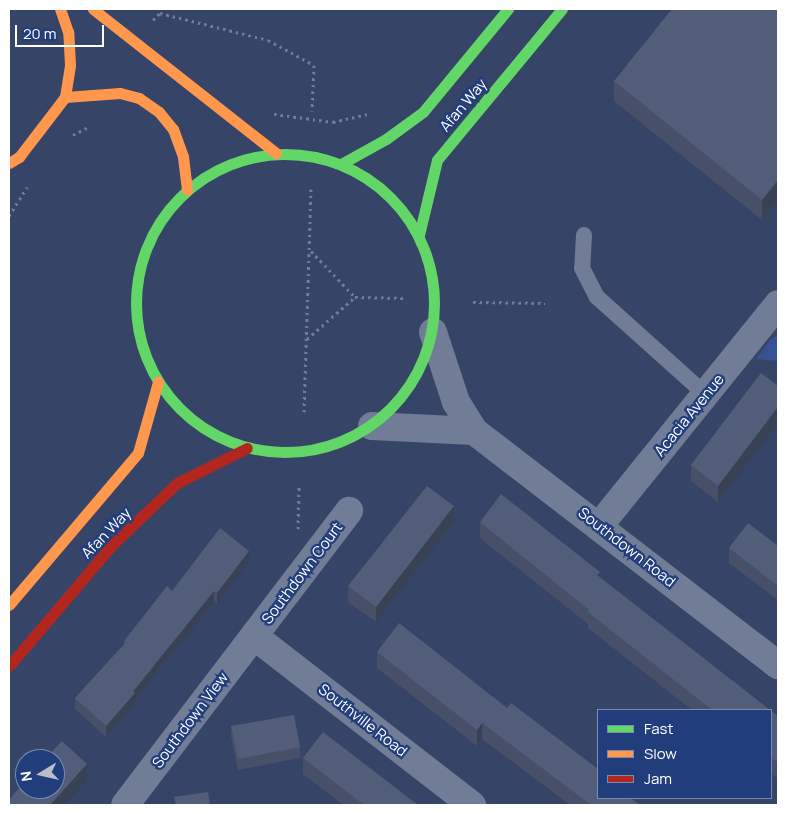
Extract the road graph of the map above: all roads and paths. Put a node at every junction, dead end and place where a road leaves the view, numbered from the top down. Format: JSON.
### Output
{"nodes":[{"id":1,"x":60,"y":9,"type":"edge"},
{"id":2,"x":93,"y":9,"type":"edge"},
{"id":3,"x":508,"y":9,"type":"edge"},
{"id":4,"x":562,"y":9,"type":"edge"},
{"id":5,"x":150,"y":23,"type":"dead end"},
{"id":6,"x":65,"y":96,"type":"junction"},
{"id":7,"x":312,"y":111,"type":"dead end"},
{"id":8,"x":276,"y":153,"type":"junction"},
{"id":9,"x":9,"y":163,"type":"edge"},
{"id":10,"x":341,"y":164,"type":"junction"},
{"id":11,"x":187,"y":190,"type":"junction"},
{"id":12,"x":311,"y":190,"type":"dead end"},
{"id":13,"x":419,"y":235,"type":"junction"},
{"id":14,"x":584,"y":235,"type":"dead end"},
{"id":15,"x":311,"y":251,"type":"junction"},
{"id":16,"x":356,"y":297,"type":"junction"},
{"id":17,"x":406,"y":298,"type":"dead end"},
{"id":18,"x":473,"y":302,"type":"dead end"},
{"id":19,"x":545,"y":303,"type":"dead end"},
{"id":20,"x":778,"y":304,"type":"edge"},
{"id":21,"x":433,"y":332,"type":"junction"},
{"id":22,"x":307,"y":340,"type":"junction"},
{"id":23,"x":158,"y":382,"type":"junction"},
{"id":24,"x":705,"y":394,"type":"junction"},
{"id":25,"x":304,"y":412,"type":"dead end"},
{"id":26,"x":372,"y":426,"type":"junction"},
{"id":27,"x":474,"y":431,"type":"junction"},
{"id":28,"x":247,"y":448,"type":"junction"},
{"id":29,"x":349,"y":511,"type":"dead end"},
{"id":30,"x":599,"y":526,"type":"junction"},
{"id":31,"x":9,"y":605,"type":"edge"},
{"id":32,"x":254,"y":636,"type":"junction"},
{"id":33,"x":778,"y":665,"type":"edge"},
{"id":34,"x":9,"y":666,"type":"edge"},
{"id":35,"x":125,"y":805,"type":"edge"},
{"id":36,"x":472,"y":805,"type":"edge"}],
"edges":[{"from":1,"to":6,"type":"main road"},
{"from":2,"to":8,"type":"main road"},
{"from":3,"to":10,"type":"main road","name":"Afan Way"},
{"from":4,"to":13,"type":"main road","name":"Afan Way"},
{"from":5,"to":7,"type":"path"},
{"from":6,"to":9,"type":"main road"},
{"from":6,"to":11,"type":"main road"},
{"from":8,"to":10,"type":"main road"},
{"from":8,"to":11,"type":"main road"},
{"from":10,"to":13,"type":"main road"},
{"from":11,"to":23,"type":"main road"},
{"from":12,"to":15,"type":"path"},
{"from":13,"to":21,"type":"main road"},
{"from":14,"to":24,"type":"lane"},
{"from":15,"to":16,"type":"path"},
{"from":15,"to":22,"type":"path"},
{"from":16,"to":17,"type":"path"},
{"from":16,"to":22,"type":"path"},
{"from":18,"to":19,"type":"path"},
{"from":20,"to":24,"type":"street","name":"Acacia Avenue"},
{"from":21,"to":26,"type":"main road"},
{"from":21,"to":27,"type":"street","name":"Southdown Road"},
{"from":22,"to":25,"type":"path"},
{"from":23,"to":28,"type":"main road"},
{"from":23,"to":31,"type":"main road","name":"Afan Way"},
{"from":24,"to":30,"type":"street","name":"Acacia Avenue"},
{"from":26,"to":27,"type":"street"},
{"from":26,"to":28,"type":"main road"},
{"from":27,"to":30,"type":"street","name":"Southdown Road"},
{"from":28,"to":34,"type":"main road","name":"Afan Way"},
{"from":29,"to":32,"type":"street","name":"Southdown Court"},
{"from":30,"to":33,"type":"street","name":"Southdown Road"},
{"from":32,"to":35,"type":"street","name":"Southdown View"},
{"from":32,"to":36,"type":"street","name":"Southville Road"}]}
